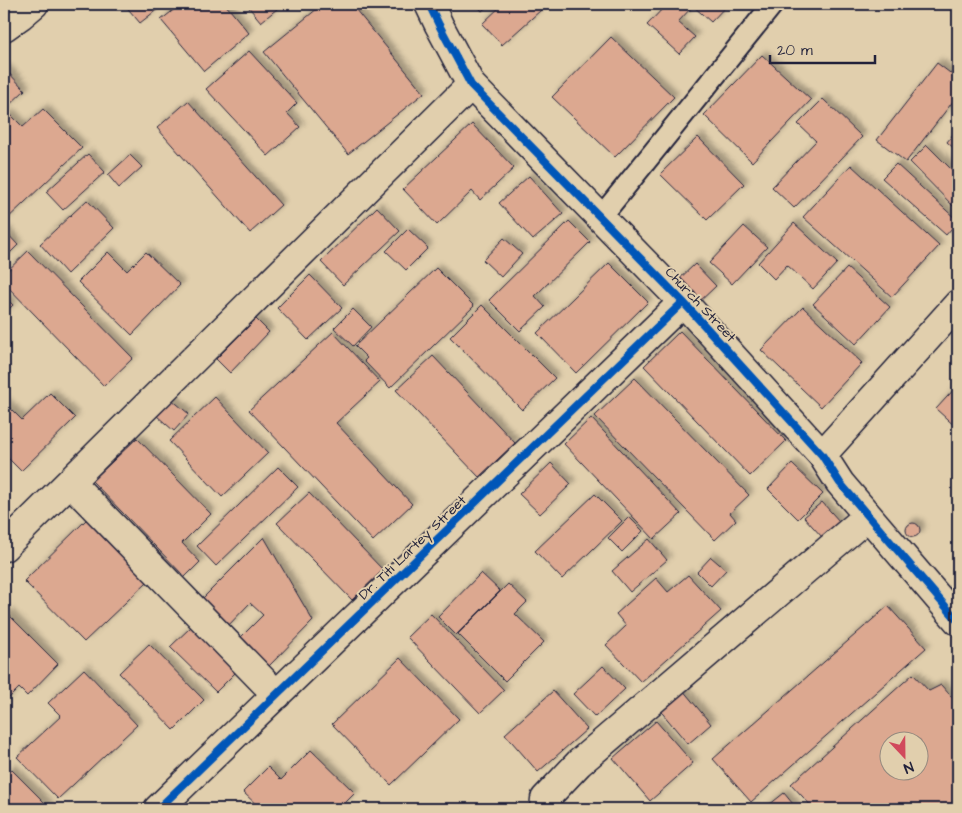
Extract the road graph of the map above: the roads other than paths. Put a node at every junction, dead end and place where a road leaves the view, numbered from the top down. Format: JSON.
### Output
{"nodes":[{"id":1,"x":34,"y":4,"type":"edge"},
{"id":2,"x":429,"y":4,"type":"edge"},
{"id":3,"x":772,"y":4,"type":"edge"},
{"id":4,"x":4,"y":27,"type":"edge"},
{"id":5,"x":471,"y":85,"type":"junction"},
{"id":6,"x":600,"y":218,"type":"junction"},
{"id":7,"x":683,"y":302,"type":"junction"},
{"id":8,"x":958,"y":304,"type":"edge"},
{"id":9,"x":822,"y":455,"type":"junction"},
{"id":10,"x":70,"y":482,"type":"junction"},
{"id":11,"x":868,"y":516,"type":"junction"},
{"id":12,"x":4,"y":547,"type":"edge"},
{"id":13,"x":958,"y":622,"type":"edge"},
{"id":14,"x":277,"y":694,"type":"junction"},
{"id":15,"x":158,"y":809,"type":"edge"},
{"id":16,"x":544,"y":809,"type":"edge"}],
"edges":[{"from":1,"to":4,"type":"street"},
{"from":2,"to":5,"type":"street","name":"Church Street"},
{"from":3,"to":6,"type":"lane"},
{"from":5,"to":6,"type":"street","name":"Church Street"},
{"from":5,"to":10,"type":"street"},
{"from":6,"to":7,"type":"street","name":"Church Street"},
{"from":7,"to":9,"type":"street","name":"Church Street"},
{"from":7,"to":14,"type":"street","name":"Dr. Titi Lartey Street"},
{"from":8,"to":9,"type":"street"},
{"from":9,"to":11,"type":"street","name":"Church Street"},
{"from":10,"to":12,"type":"street"},
{"from":10,"to":14,"type":"street"},
{"from":11,"to":13,"type":"street","name":"Church Street"},
{"from":11,"to":16,"type":"street"},
{"from":14,"to":15,"type":"street","name":"Dr. Titi Lartey Street"}]}
